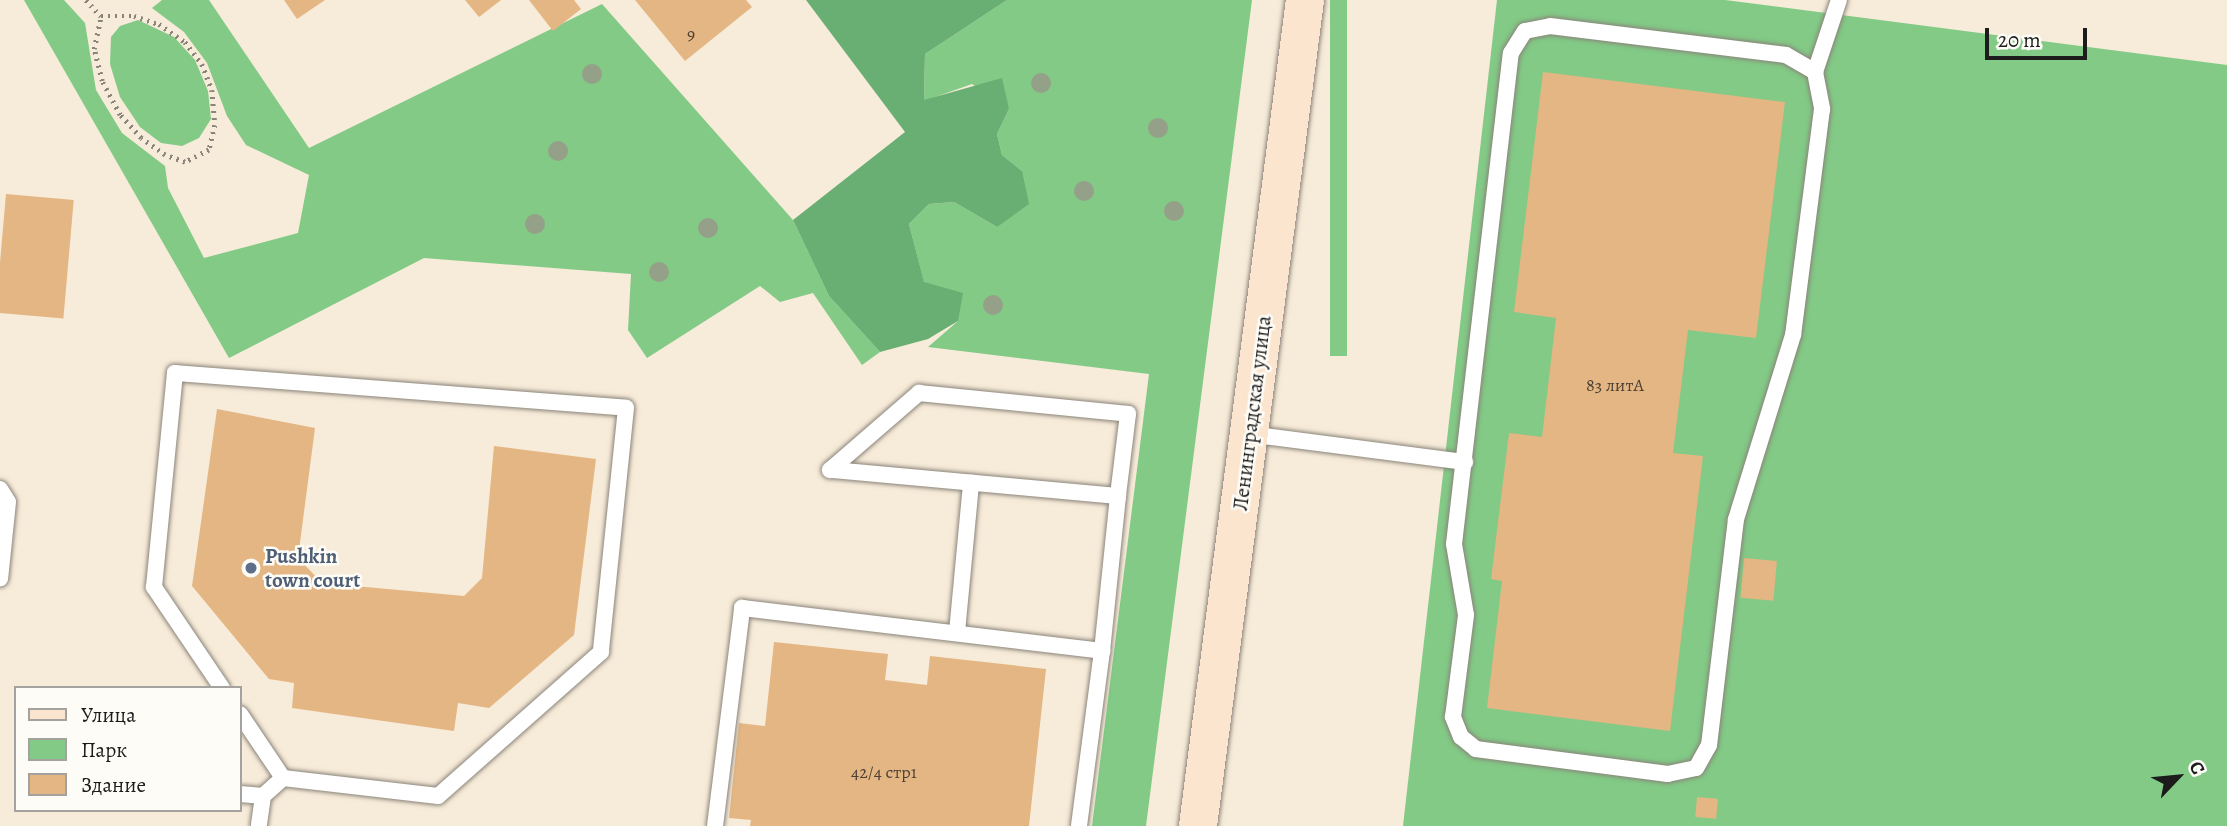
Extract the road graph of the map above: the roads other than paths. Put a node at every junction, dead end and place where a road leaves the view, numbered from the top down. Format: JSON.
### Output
{"nodes":[{"id":1,"x":1305,"y":0,"type":"edge"},
{"id":2,"x":1839,"y":0,"type":"edge"},
{"id":3,"x":1815,"y":72,"type":"junction"},
{"id":4,"x":1249,"y":434,"type":"junction"},
{"id":5,"x":1465,"y":462,"type":"junction"},
{"id":6,"x":971,"y":483,"type":"junction"},
{"id":7,"x":0,"y":489,"type":"edge"},
{"id":8,"x":1118,"y":496,"type":"junction"},
{"id":9,"x":0,"y":579,"type":"edge"},
{"id":10,"x":957,"y":632,"type":"junction"},
{"id":11,"x":1102,"y":651,"type":"junction"},
{"id":12,"x":221,"y":686,"type":"edge"},
{"id":13,"x":242,"y":717,"type":"edge"},
{"id":14,"x":283,"y":778,"type":"junction"},
{"id":15,"x":242,"y":794,"type":"edge"},
{"id":16,"x":263,"y":796,"type":"junction"},
{"id":17,"x":259,"y":826,"type":"edge"},
{"id":18,"x":715,"y":826,"type":"edge"},
{"id":19,"x":1079,"y":826,"type":"edge"},
{"id":20,"x":1198,"y":826,"type":"edge"}],
"edges":[{"from":1,"to":4,"type":"street","name":"Ленинградская улица"},
{"from":2,"to":3,"type":"lane"},
{"from":3,"to":5,"type":"lane"},
{"from":3,"to":5,"type":"lane"},
{"from":4,"to":5,"type":"lane"},
{"from":4,"to":20,"type":"street","name":"Ленинградская улица"},
{"from":6,"to":8,"type":"lane"},
{"from":6,"to":8,"type":"lane"},
{"from":6,"to":10,"type":"lane"},
{"from":7,"to":9,"type":"lane"},
{"from":8,"to":11,"type":"lane"},
{"from":10,"to":11,"type":"lane"},
{"from":10,"to":18,"type":"lane"},
{"from":11,"to":19,"type":"lane"},
{"from":12,"to":14,"type":"lane"},
{"from":13,"to":14,"type":"lane"},
{"from":14,"to":16,"type":"lane"},
{"from":15,"to":16,"type":"lane"},
{"from":16,"to":17,"type":"lane"}]}
